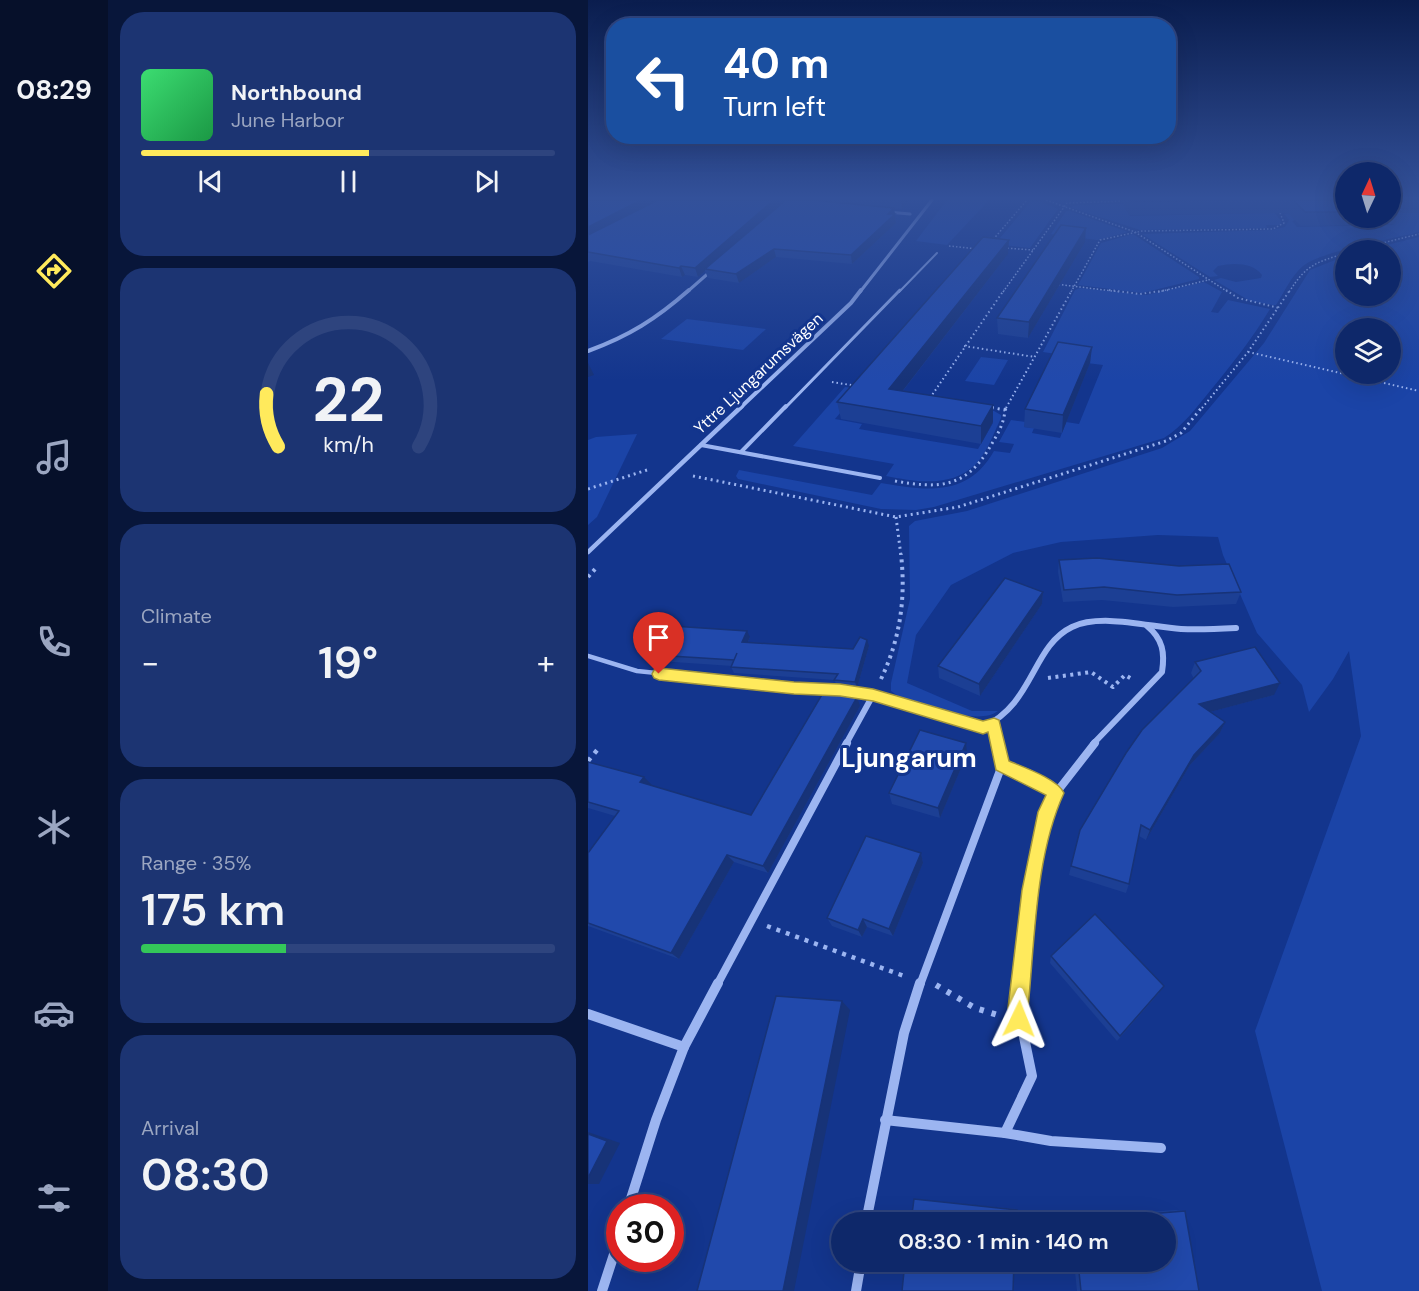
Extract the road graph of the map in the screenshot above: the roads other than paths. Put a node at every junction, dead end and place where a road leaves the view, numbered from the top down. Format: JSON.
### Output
{"nodes":[{"id":1,"x":885,"y":260,"type":"edge"},
{"id":2,"x":930,"y":260,"type":"edge"},
{"id":3,"x":720,"y":263,"type":"edge"},
{"id":4,"x":588,"y":351,"type":"edge"},
{"id":5,"x":701,"y":445,"type":"junction"},
{"id":6,"x":741,"y":452,"type":"junction"},
{"id":7,"x":880,"y":478,"type":"road end"},
{"id":8,"x":588,"y":552,"type":"edge"},
{"id":9,"x":1147,"y":626,"type":"junction"},
{"id":10,"x":1236,"y":628,"type":"dead end"},
{"id":11,"x":588,"y":656,"type":"edge"},
{"id":12,"x":823,"y":690,"type":"joint"},
{"id":13,"x":832,"y":690,"type":"edge"},
{"id":14,"x":840,"y":690,"type":"edge"},
{"id":15,"x":873,"y":695,"type":"junction"},
{"id":16,"x":994,"y":724,"type":"junction"},
{"id":17,"x":1002,"y":765,"type":"junction"},
{"id":18,"x":1056,"y":793,"type":"junction"},
{"id":19,"x":588,"y":1014,"type":"edge"},
{"id":20,"x":684,"y":1047,"type":"junction"},
{"id":21,"x":885,"y":1119,"type":"junction"},
{"id":22,"x":1005,"y":1133,"type":"junction"},
{"id":23,"x":1161,"y":1148,"type":"dead end"},
{"id":24,"x":632,"y":1194,"type":"edge"},
{"id":25,"x":868,"y":1212,"type":"edge"},
{"id":26,"x":608,"y":1272,"type":"edge"},
{"id":27,"x":859,"y":1272,"type":"edge"},
{"id":28,"x":602,"y":1291,"type":"edge"},
{"id":29,"x":856,"y":1291,"type":"edge"}],
"edges":[{"from":1,"to":5,"type":"street","name":"Yttre Ljungarumsvägen"},
{"from":2,"to":6,"type":"lane"},
{"from":3,"to":4,"type":"street"},
{"from":5,"to":6,"type":"lane"},
{"from":5,"to":8,"type":"street","name":"Yttre Ljungarumsvägen"},
{"from":6,"to":7,"type":"lane"},
{"from":9,"to":10,"type":"street"},
{"from":9,"to":16,"type":"street"},
{"from":9,"to":18,"type":"street"},
{"from":11,"to":12,"type":"lane"},
{"from":12,"to":13,"type":"street"},
{"from":14,"to":15,"type":"street"},
{"from":15,"to":16,"type":"street"},
{"from":15,"to":20,"type":"street"},
{"from":16,"to":17,"type":"street"},
{"from":17,"to":18,"type":"street"},
{"from":17,"to":21,"type":"street"},
{"from":18,"to":22,"type":"street"},
{"from":19,"to":20,"type":"street"},
{"from":20,"to":24,"type":"street"},
{"from":21,"to":22,"type":"street"},
{"from":21,"to":25,"type":"street"},
{"from":22,"to":23,"type":"street"},
{"from":26,"to":28,"type":"street"},
{"from":27,"to":29,"type":"street"}]}
